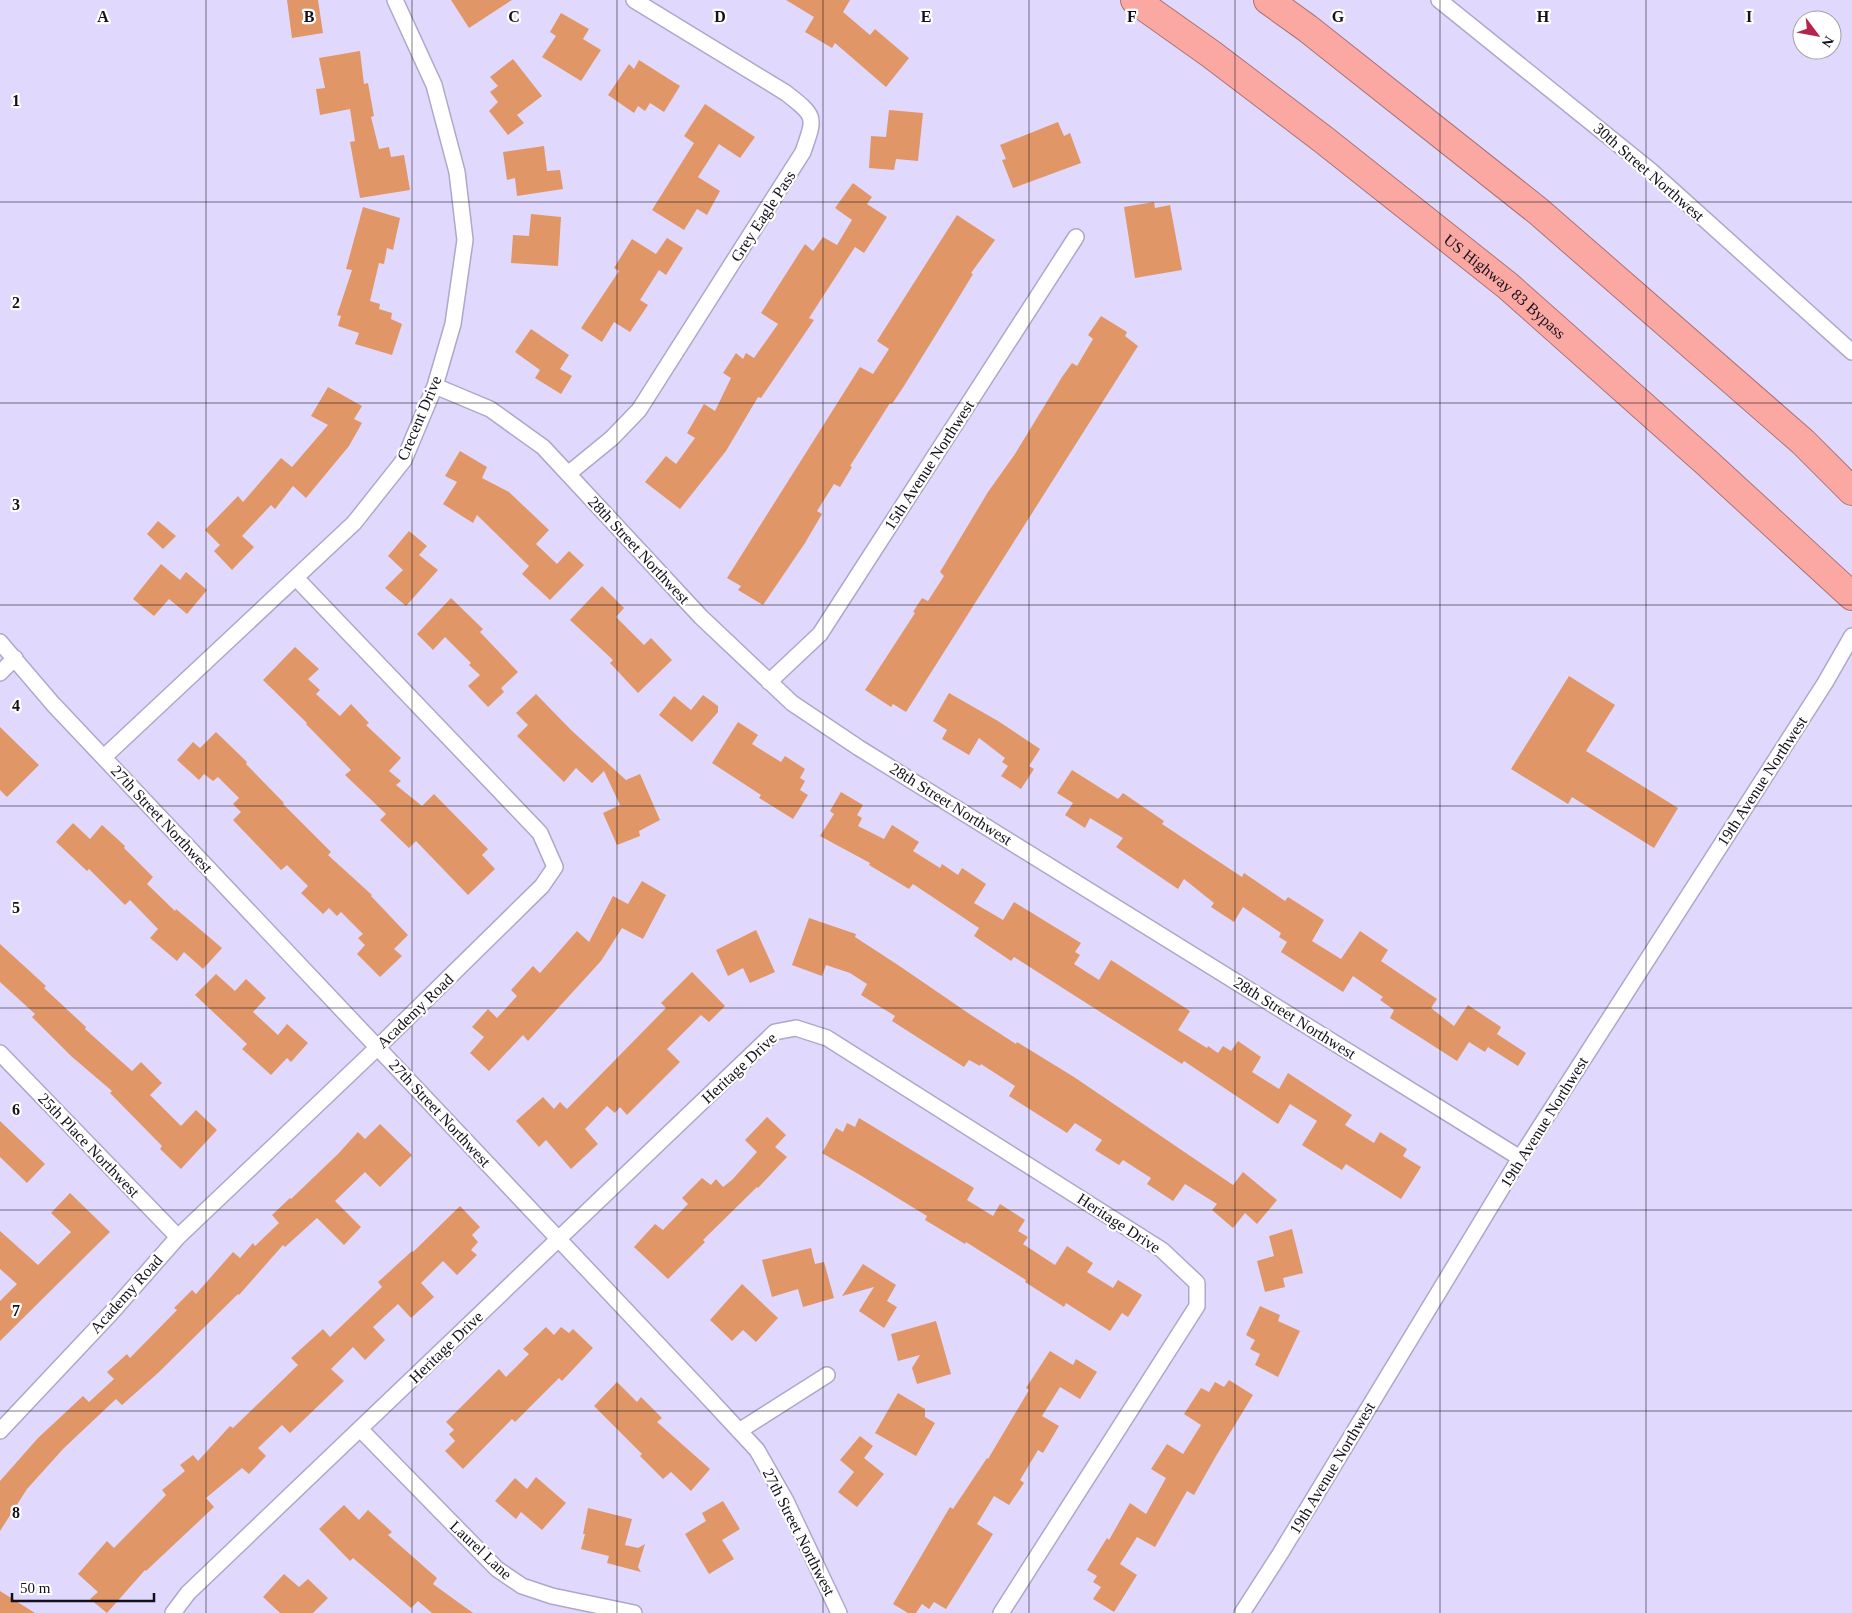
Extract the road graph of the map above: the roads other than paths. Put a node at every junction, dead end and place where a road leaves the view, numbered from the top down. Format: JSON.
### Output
{"nodes":[{"id":1,"x":395,"y":0,"type":"edge"},
{"id":2,"x":634,"y":0,"type":"edge"},
{"id":3,"x":1136,"y":0,"type":"edge"},
{"id":4,"x":1268,"y":0,"type":"edge"},
{"id":5,"x":1439,"y":0,"type":"edge"},
{"id":6,"x":1076,"y":237,"type":"dead end"},
{"id":7,"x":1852,"y":352,"type":"edge"},
{"id":8,"x":435,"y":386,"type":"junction"},
{"id":9,"x":568,"y":474,"type":"junction"},
{"id":10,"x":1852,"y":491,"type":"edge"},
{"id":11,"x":296,"y":578,"type":"junction"},
{"id":12,"x":1852,"y":596,"type":"edge"},
{"id":13,"x":1852,"y":636,"type":"edge"},
{"id":14,"x":0,"y":642,"type":"edge"},
{"id":15,"x":15,"y":658,"type":"junction"},
{"id":16,"x":0,"y":673,"type":"edge"},
{"id":17,"x":769,"y":682,"type":"junction"},
{"id":18,"x":104,"y":757,"type":"junction"},
{"id":19,"x":378,"y":1047,"type":"junction"},
{"id":20,"x":1,"y":1055,"type":"edge"},
{"id":21,"x":1520,"y":1158,"type":"junction"},
{"id":22,"x":178,"y":1237,"type":"junction"},
{"id":23,"x":559,"y":1239,"type":"junction"},
{"id":24,"x":827,"y":1375,"type":"dead end"},
{"id":25,"x":360,"y":1429,"type":"junction"},
{"id":26,"x":0,"y":1431,"type":"edge"},
{"id":27,"x":739,"y":1431,"type":"junction"},
{"id":28,"x":836,"y":1612,"type":"edge"},
{"id":29,"x":173,"y":1613,"type":"edge"},
{"id":30,"x":634,"y":1613,"type":"edge"},
{"id":31,"x":1001,"y":1613,"type":"edge"},
{"id":32,"x":1242,"y":1613,"type":"edge"}],
"edges":[{"from":1,"to":8,"type":"street","name":"Crecent Drive"},
{"from":2,"to":9,"type":"street","name":"Grey Eagle Pass"},
{"from":3,"to":12,"type":"highway","name":"US Highway 83 Bypass"},
{"from":4,"to":10,"type":"highway"},
{"from":5,"to":7,"type":"street","name":"30th Street Northwest"},
{"from":6,"to":17,"type":"street","name":"15th Avenue Northwest"},
{"from":8,"to":9,"type":"street","name":"28th Street Northwest"},
{"from":8,"to":11,"type":"street","name":"Crecent Drive"},
{"from":9,"to":17,"type":"street","name":"28th Street Northwest"},
{"from":11,"to":18,"type":"street","name":"Crecent Drive"},
{"from":11,"to":19,"type":"street","name":"Academy Road"},
{"from":13,"to":21,"type":"street","name":"19th Avenue Northwest"},
{"from":14,"to":15,"type":"street","name":"27th Street Northwest"},
{"from":15,"to":16,"type":"street"},
{"from":15,"to":18,"type":"street","name":"27th Street Northwest"},
{"from":17,"to":21,"type":"street","name":"28th Street Northwest"},
{"from":18,"to":19,"type":"street","name":"27th Street Northwest"},
{"from":19,"to":22,"type":"street","name":"Academy Road"},
{"from":19,"to":23,"type":"street","name":"27th Street Northwest"},
{"from":20,"to":22,"type":"street","name":"25th Place Northwest"},
{"from":21,"to":32,"type":"street","name":"19th Avenue Northwest"},
{"from":22,"to":26,"type":"street","name":"Academy Road"},
{"from":23,"to":25,"type":"street","name":"Heritage Drive"},
{"from":23,"to":27,"type":"street","name":"27th Street Northwest"},
{"from":23,"to":31,"type":"street","name":"Heritage Drive"},
{"from":24,"to":27,"type":"street"},
{"from":25,"to":29,"type":"street","name":"Heritage Drive"},
{"from":25,"to":30,"type":"street","name":"Laurel Lane"},
{"from":27,"to":28,"type":"street","name":"27th Street Northwest"}]}
